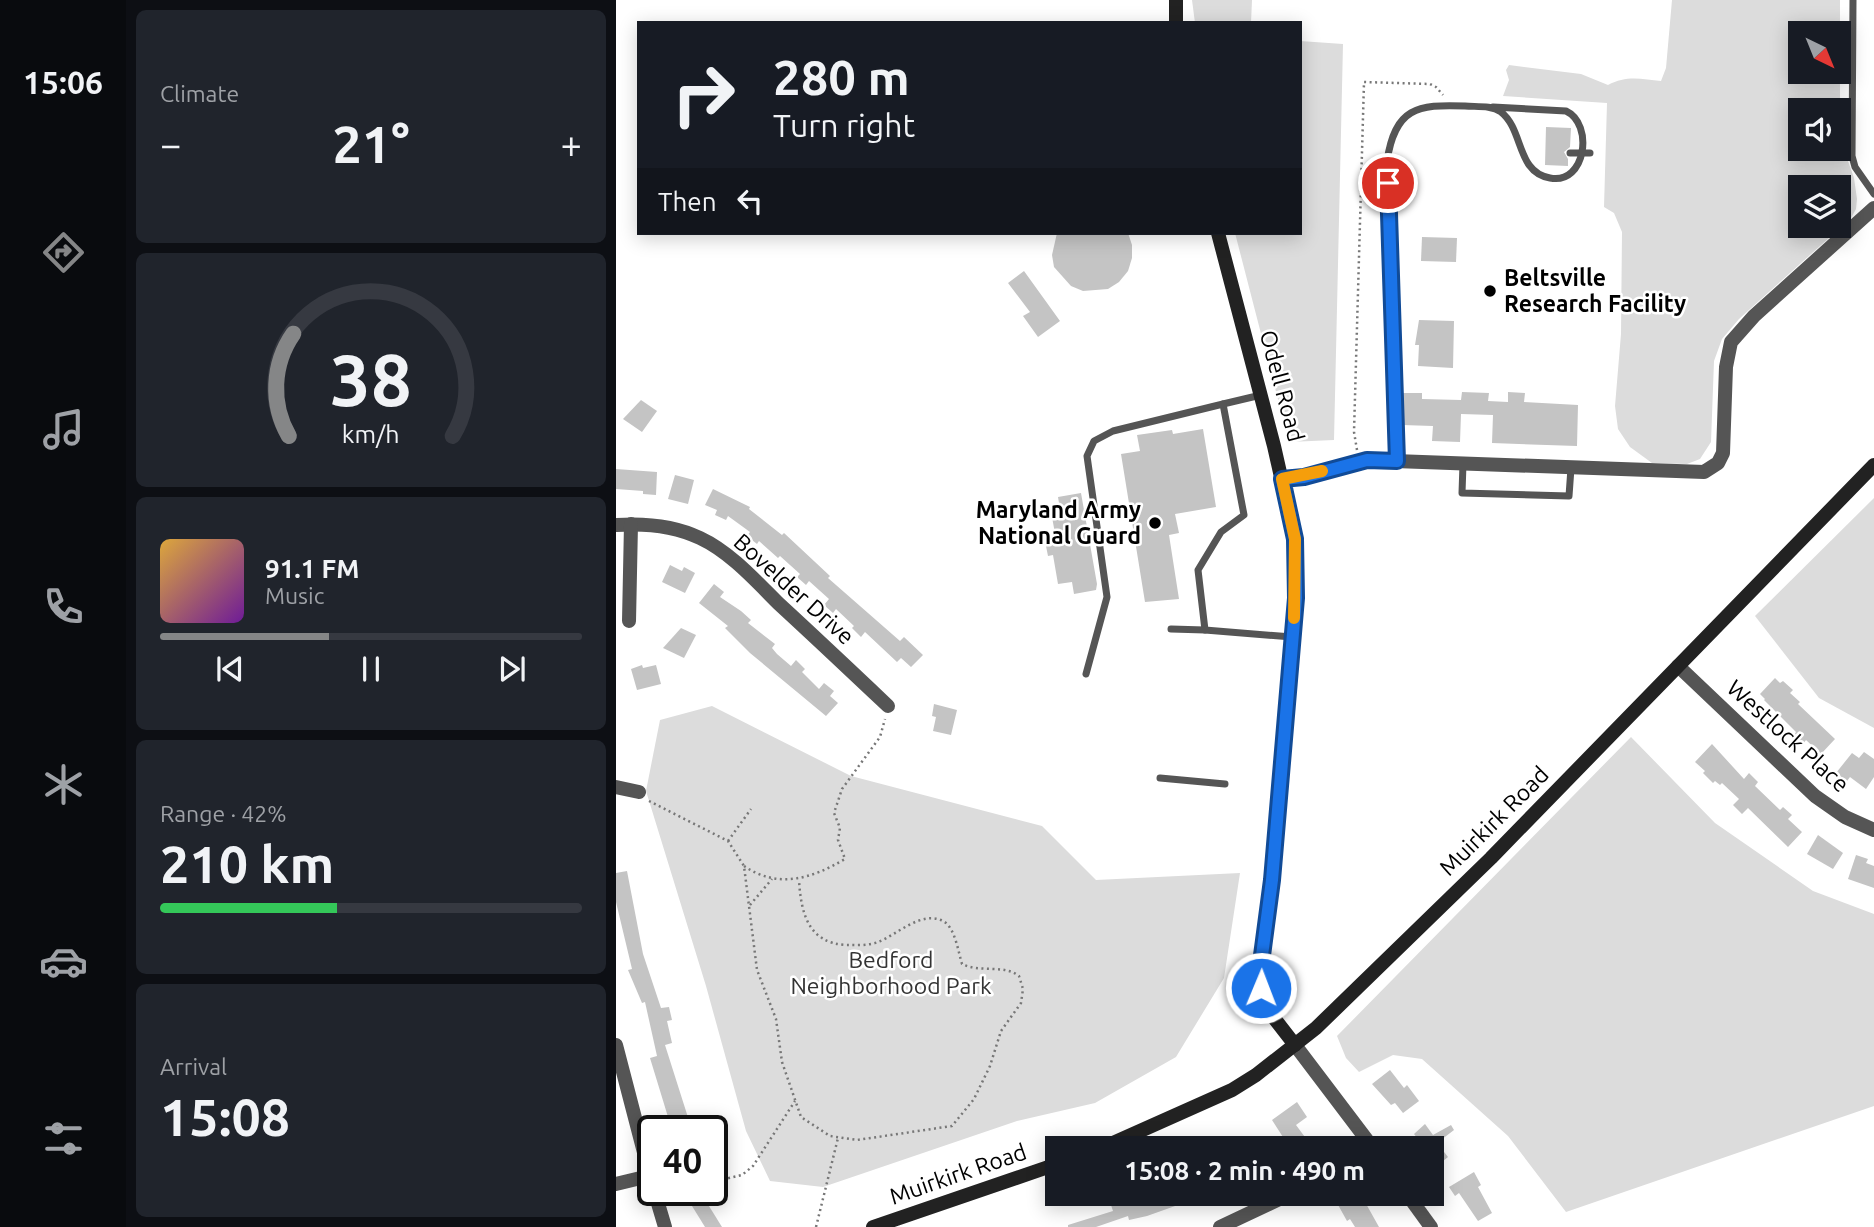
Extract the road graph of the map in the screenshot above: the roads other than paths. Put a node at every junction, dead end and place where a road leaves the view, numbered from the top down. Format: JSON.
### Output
{"nodes":[{"id":1,"x":1176,"y":0,"type":"edge"},
{"id":2,"x":1853,"y":0,"type":"edge"},
{"id":3,"x":1177,"y":21,"type":"edge"},
{"id":4,"x":1493,"y":107,"type":"junction"},
{"id":5,"x":1570,"y":153,"type":"dead end"},
{"id":6,"x":1581,"y":153,"type":"junction"},
{"id":7,"x":1590,"y":153,"type":"dead end"},
{"id":8,"x":1874,"y":194,"type":"edge"},
{"id":9,"x":1874,"y":208,"type":"edge"},
{"id":10,"x":1219,"y":235,"type":"edge"},
{"id":11,"x":1261,"y":395,"type":"junction"},
{"id":12,"x":1223,"y":404,"type":"junction"},
{"id":13,"x":1397,"y":461,"type":"junction"},
{"id":14,"x":1463,"y":464,"type":"junction"},
{"id":15,"x":1874,"y":465,"type":"edge"},
{"id":16,"x":1571,"y":468,"type":"junction"},
{"id":17,"x":1282,"y":479,"type":"junction"},
{"id":18,"x":631,"y":524,"type":"junction"},
{"id":19,"x":616,"y":525,"type":"edge"},
{"id":20,"x":629,"y":621,"type":"dead end"},
{"id":21,"x":1171,"y":629,"type":"dead end"},
{"id":22,"x":1205,"y":630,"type":"junction"},
{"id":23,"x":1292,"y":637,"type":"junction"},
{"id":24,"x":1678,"y":666,"type":"junction"},
{"id":25,"x":1086,"y":674,"type":"dead end"},
{"id":26,"x":888,"y":706,"type":"road end"},
{"id":27,"x":1160,"y":778,"type":"dead end"},
{"id":28,"x":1225,"y":784,"type":"dead end"},
{"id":29,"x":616,"y":787,"type":"edge"},
{"id":30,"x":639,"y":792,"type":"road end"},
{"id":31,"x":1874,"y":830,"type":"edge"},
{"id":32,"x":616,"y":1045,"type":"edge"},
{"id":33,"x":1295,"y":1045,"type":"junction"},
{"id":34,"x":637,"y":1126,"type":"edge"},
{"id":35,"x":1129,"y":1136,"type":"edge"},
{"id":36,"x":1359,"y":1136,"type":"edge"},
{"id":37,"x":1045,"y":1168,"type":"edge"},
{"id":38,"x":616,"y":1184,"type":"edge"},
{"id":39,"x":637,"y":1184,"type":"edge"},
{"id":40,"x":659,"y":1206,"type":"edge"},
{"id":41,"x":1265,"y":1206,"type":"edge"},
{"id":42,"x":1416,"y":1206,"type":"edge"},
{"id":43,"x":665,"y":1227,"type":"edge"},
{"id":44,"x":873,"y":1227,"type":"edge"},
{"id":45,"x":1220,"y":1227,"type":"edge"},
{"id":46,"x":1431,"y":1227,"type":"edge"}],
"edges":[{"from":1,"to":3,"type":"main road"},
{"from":2,"to":8,"type":"lane"},
{"from":4,"to":6,"type":"lane"},
{"from":4,"to":6,"type":"lane"},
{"from":4,"to":13,"type":"lane"},
{"from":5,"to":6,"type":"lane"},
{"from":6,"to":7,"type":"lane"},
{"from":9,"to":16,"type":"street"},
{"from":10,"to":11,"type":"main road","name":"Odell Road"},
{"from":11,"to":12,"type":"lane"},
{"from":11,"to":17,"type":"main road","name":"Odell Road"},
{"from":12,"to":22,"type":"lane"},
{"from":12,"to":25,"type":"lane"},
{"from":13,"to":14,"type":"street"},
{"from":13,"to":17,"type":"street"},
{"from":14,"to":16,"type":"street"},
{"from":14,"to":16,"type":"lane"},
{"from":15,"to":24,"type":"main road","name":"Muirkirk Road"},
{"from":17,"to":23,"type":"main road","name":"Odell Road"},
{"from":18,"to":19,"type":"street","name":"Bovelder Drive"},
{"from":18,"to":20,"type":"street"},
{"from":18,"to":26,"type":"street","name":"Bovelder Drive"},
{"from":21,"to":22,"type":"lane"},
{"from":22,"to":23,"type":"lane"},
{"from":23,"to":33,"type":"main road","name":"Odell Road"},
{"from":24,"to":31,"type":"street","name":"Westlock Place"},
{"from":24,"to":33,"type":"main road","name":"Muirkirk Road"},
{"from":27,"to":28,"type":"lane"},
{"from":29,"to":30,"type":"street"},
{"from":32,"to":34,"type":"street"},
{"from":33,"to":35,"type":"main road","name":"Muirkirk Road"},
{"from":33,"to":36,"type":"street"},
{"from":37,"to":44,"type":"main road","name":"Muirkirk Road"},
{"from":38,"to":39,"type":"street"},
{"from":40,"to":43,"type":"street"},
{"from":41,"to":45,"type":"street"},
{"from":42,"to":46,"type":"street"}]}
